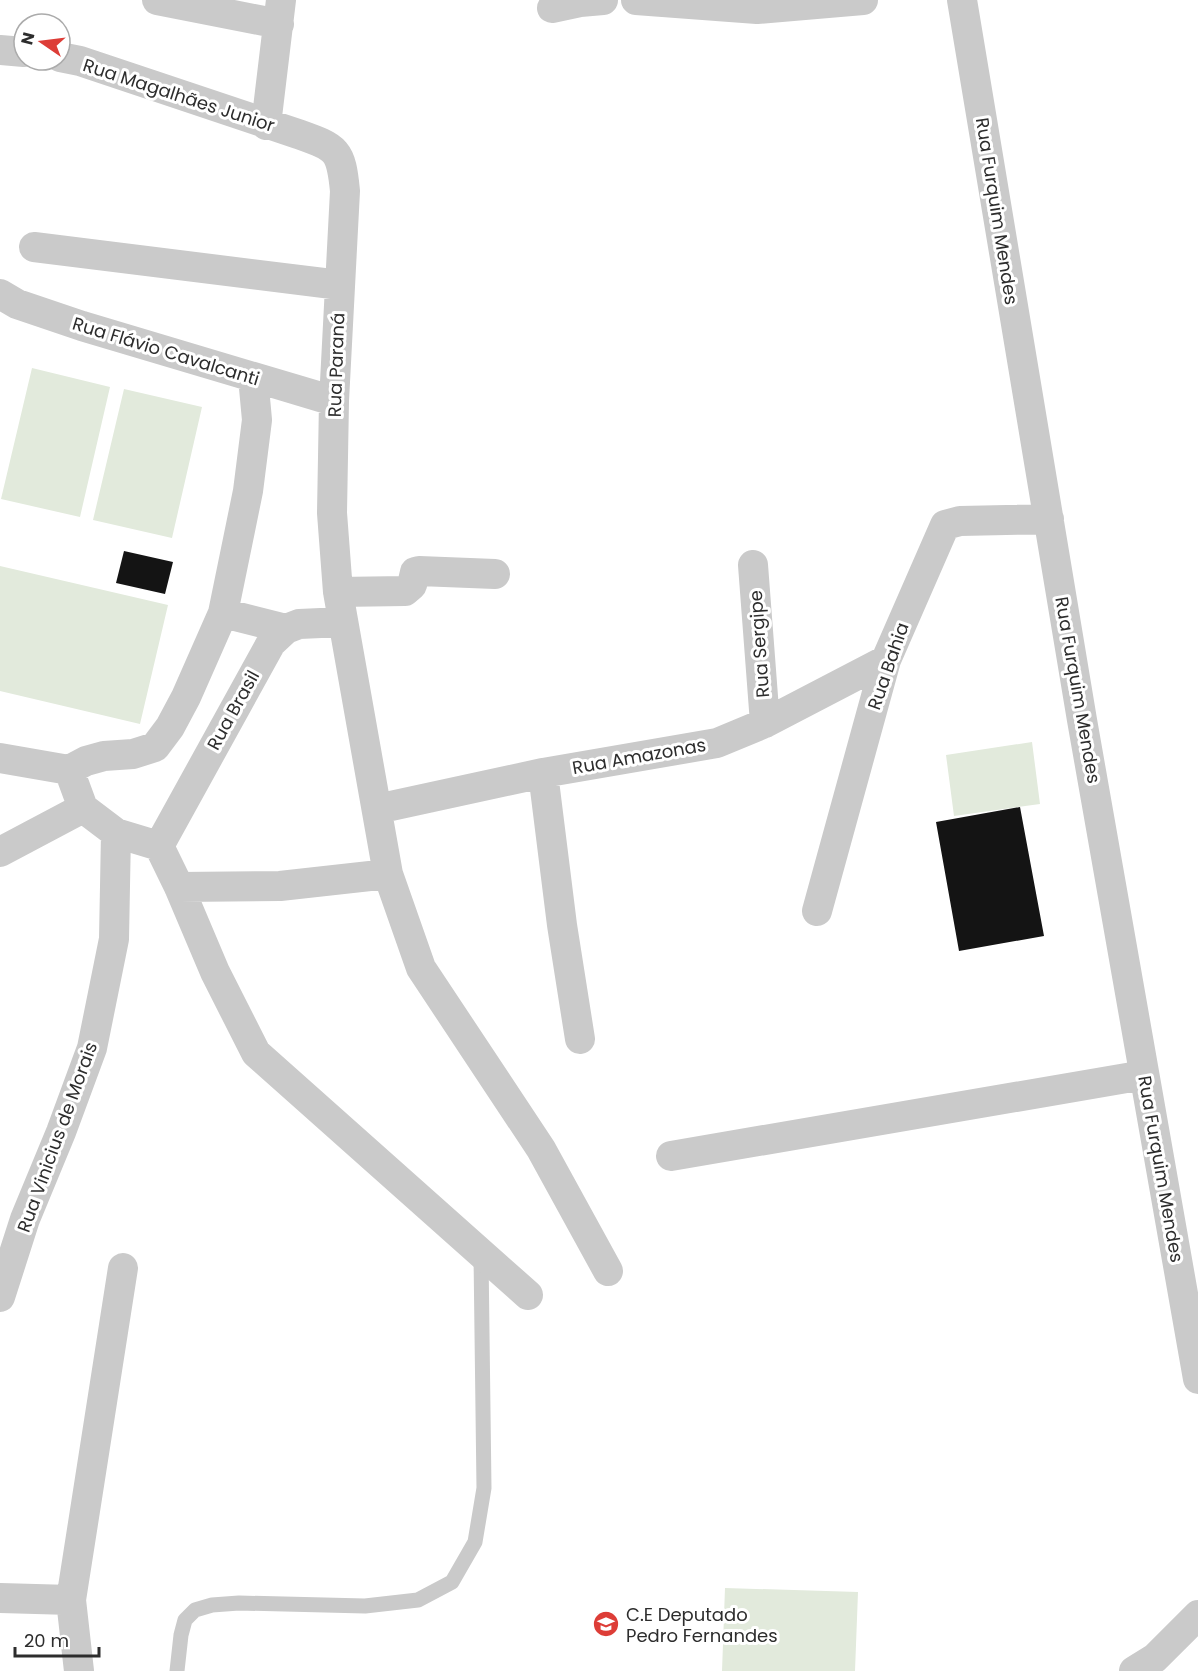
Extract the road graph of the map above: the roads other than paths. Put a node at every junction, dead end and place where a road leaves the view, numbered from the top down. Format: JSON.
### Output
{"nodes":[{"id":1,"x":157,"y":0,"type":"edge"},
{"id":2,"x":603,"y":0,"type":"edge"},
{"id":3,"x":636,"y":0,"type":"edge"},
{"id":4,"x":863,"y":0,"type":"edge"},
{"id":5,"x":962,"y":0,"type":"edge"},
{"id":6,"x":552,"y":8,"type":"dead end"},
{"id":7,"x":280,"y":12,"type":"edge"},
{"id":8,"x":72,"y":60,"type":"edge"},
{"id":9,"x":266,"y":124,"type":"junction"},
{"id":10,"x":298,"y":134,"type":"joint"},
{"id":11,"x":34,"y":247,"type":"dead end"},
{"id":12,"x":340,"y":285,"type":"junction"},
{"id":13,"x":0,"y":294,"type":"edge"},
{"id":14,"x":253,"y":377,"type":"junction"},
{"id":15,"x":334,"y":401,"type":"junction"},
{"id":16,"x":1048,"y":519,"type":"junction"},
{"id":17,"x":753,"y":565,"type":"dead end"},
{"id":18,"x":495,"y":574,"type":"dead end"},
{"id":19,"x":338,"y":592,"type":"junction"},
{"id":20,"x":223,"y":613,"type":"junction"},
{"id":21,"x":343,"y":622,"type":"junction"},
{"id":22,"x":285,"y":629,"type":"junction"},
{"id":23,"x":886,"y":660,"type":"junction"},
{"id":24,"x":765,"y":723,"type":"junction"},
{"id":25,"x":0,"y":758,"type":"edge"},
{"id":26,"x":69,"y":770,"type":"junction"},
{"id":27,"x":543,"y":773,"type":"junction"},
{"id":28,"x":83,"y":808,"type":"junction"},
{"id":29,"x":377,"y":809,"type":"junction"},
{"id":30,"x":116,"y":832,"type":"junction"},
{"id":31,"x":159,"y":846,"type":"junction"},
{"id":32,"x":0,"y":852,"type":"edge"},
{"id":33,"x":388,"y":874,"type":"junction"},
{"id":34,"x":180,"y":887,"type":"junction"},
{"id":35,"x":817,"y":911,"type":"dead end"},
{"id":36,"x":580,"y":1039,"type":"dead end"},
{"id":37,"x":1144,"y":1075,"type":"junction"},
{"id":38,"x":671,"y":1156,"type":"dead end"},
{"id":39,"x":481,"y":1253,"type":"junction"},
{"id":40,"x":123,"y":1268,"type":"dead end"},
{"id":41,"x":608,"y":1271,"type":"dead end"},
{"id":42,"x":528,"y":1295,"type":"dead end"},
{"id":43,"x":0,"y":1296,"type":"edge"},
{"id":44,"x":1198,"y":1379,"type":"edge"},
{"id":45,"x":0,"y":1598,"type":"edge"},
{"id":46,"x":71,"y":1600,"type":"junction"},
{"id":47,"x":1198,"y":1615,"type":"edge"},
{"id":48,"x":79,"y":1671,"type":"edge"},
{"id":49,"x":177,"y":1671,"type":"edge"},
{"id":50,"x":1134,"y":1671,"type":"edge"}],
"edges":[{"from":1,"to":7,"type":"street"},
{"from":2,"to":6,"type":"street"},
{"from":3,"to":4,"type":"street"},
{"from":5,"to":16,"type":"street","name":"Rua Furquim Mendes"},
{"from":7,"to":9,"type":"street"},
{"from":8,"to":9,"type":"street","name":"Rua Magalhães Junior"},
{"from":9,"to":10,"type":"street","name":"Rua Magalhães Junior"},
{"from":10,"to":12,"type":"street","name":"Rua Paraná"},
{"from":11,"to":12,"type":"street"},
{"from":12,"to":15,"type":"street","name":"Rua Paraná"},
{"from":13,"to":14,"type":"street","name":"Rua Flávio Cavalcanti"},
{"from":14,"to":15,"type":"street","name":"Rua Flávio Cavalcanti"},
{"from":14,"to":20,"type":"street"},
{"from":15,"to":19,"type":"street","name":"Rua Paraná"},
{"from":16,"to":23,"type":"street","name":"Rua Bahia"},
{"from":16,"to":37,"type":"street","name":"Rua Furquim Mendes"},
{"from":17,"to":24,"type":"street","name":"Rua Sergipe"},
{"from":18,"to":19,"type":"street"},
{"from":19,"to":21,"type":"street","name":"Rua Paraná"},
{"from":20,"to":22,"type":"street"},
{"from":20,"to":26,"type":"street"},
{"from":21,"to":22,"type":"street"},
{"from":21,"to":29,"type":"street","name":"Rua Paraná"},
{"from":22,"to":31,"type":"street","name":"Rua Brasil"},
{"from":23,"to":24,"type":"street","name":"Rua Amazonas"},
{"from":23,"to":35,"type":"street","name":"Rua Bahia"},
{"from":24,"to":27,"type":"street","name":"Rua Amazonas"},
{"from":25,"to":26,"type":"street"},
{"from":26,"to":28,"type":"street"},
{"from":27,"to":29,"type":"street","name":"Rua Amazonas"},
{"from":27,"to":36,"type":"street"},
{"from":28,"to":30,"type":"street"},
{"from":28,"to":32,"type":"street"},
{"from":29,"to":33,"type":"street","name":"Rua Paraná"},
{"from":30,"to":31,"type":"street"},
{"from":30,"to":43,"type":"street","name":"Rua Vinicius de Morais"},
{"from":31,"to":34,"type":"street"},
{"from":33,"to":34,"type":"street"},
{"from":33,"to":41,"type":"street","name":"Rua Paraná"},
{"from":34,"to":39,"type":"street"},
{"from":37,"to":38,"type":"street"},
{"from":37,"to":44,"type":"street","name":"Rua Furquim Mendes"},
{"from":39,"to":42,"type":"street"},
{"from":39,"to":49,"type":"lane"},
{"from":40,"to":46,"type":"street"},
{"from":45,"to":46,"type":"street"},
{"from":46,"to":48,"type":"street"},
{"from":47,"to":50,"type":"street"}]}
